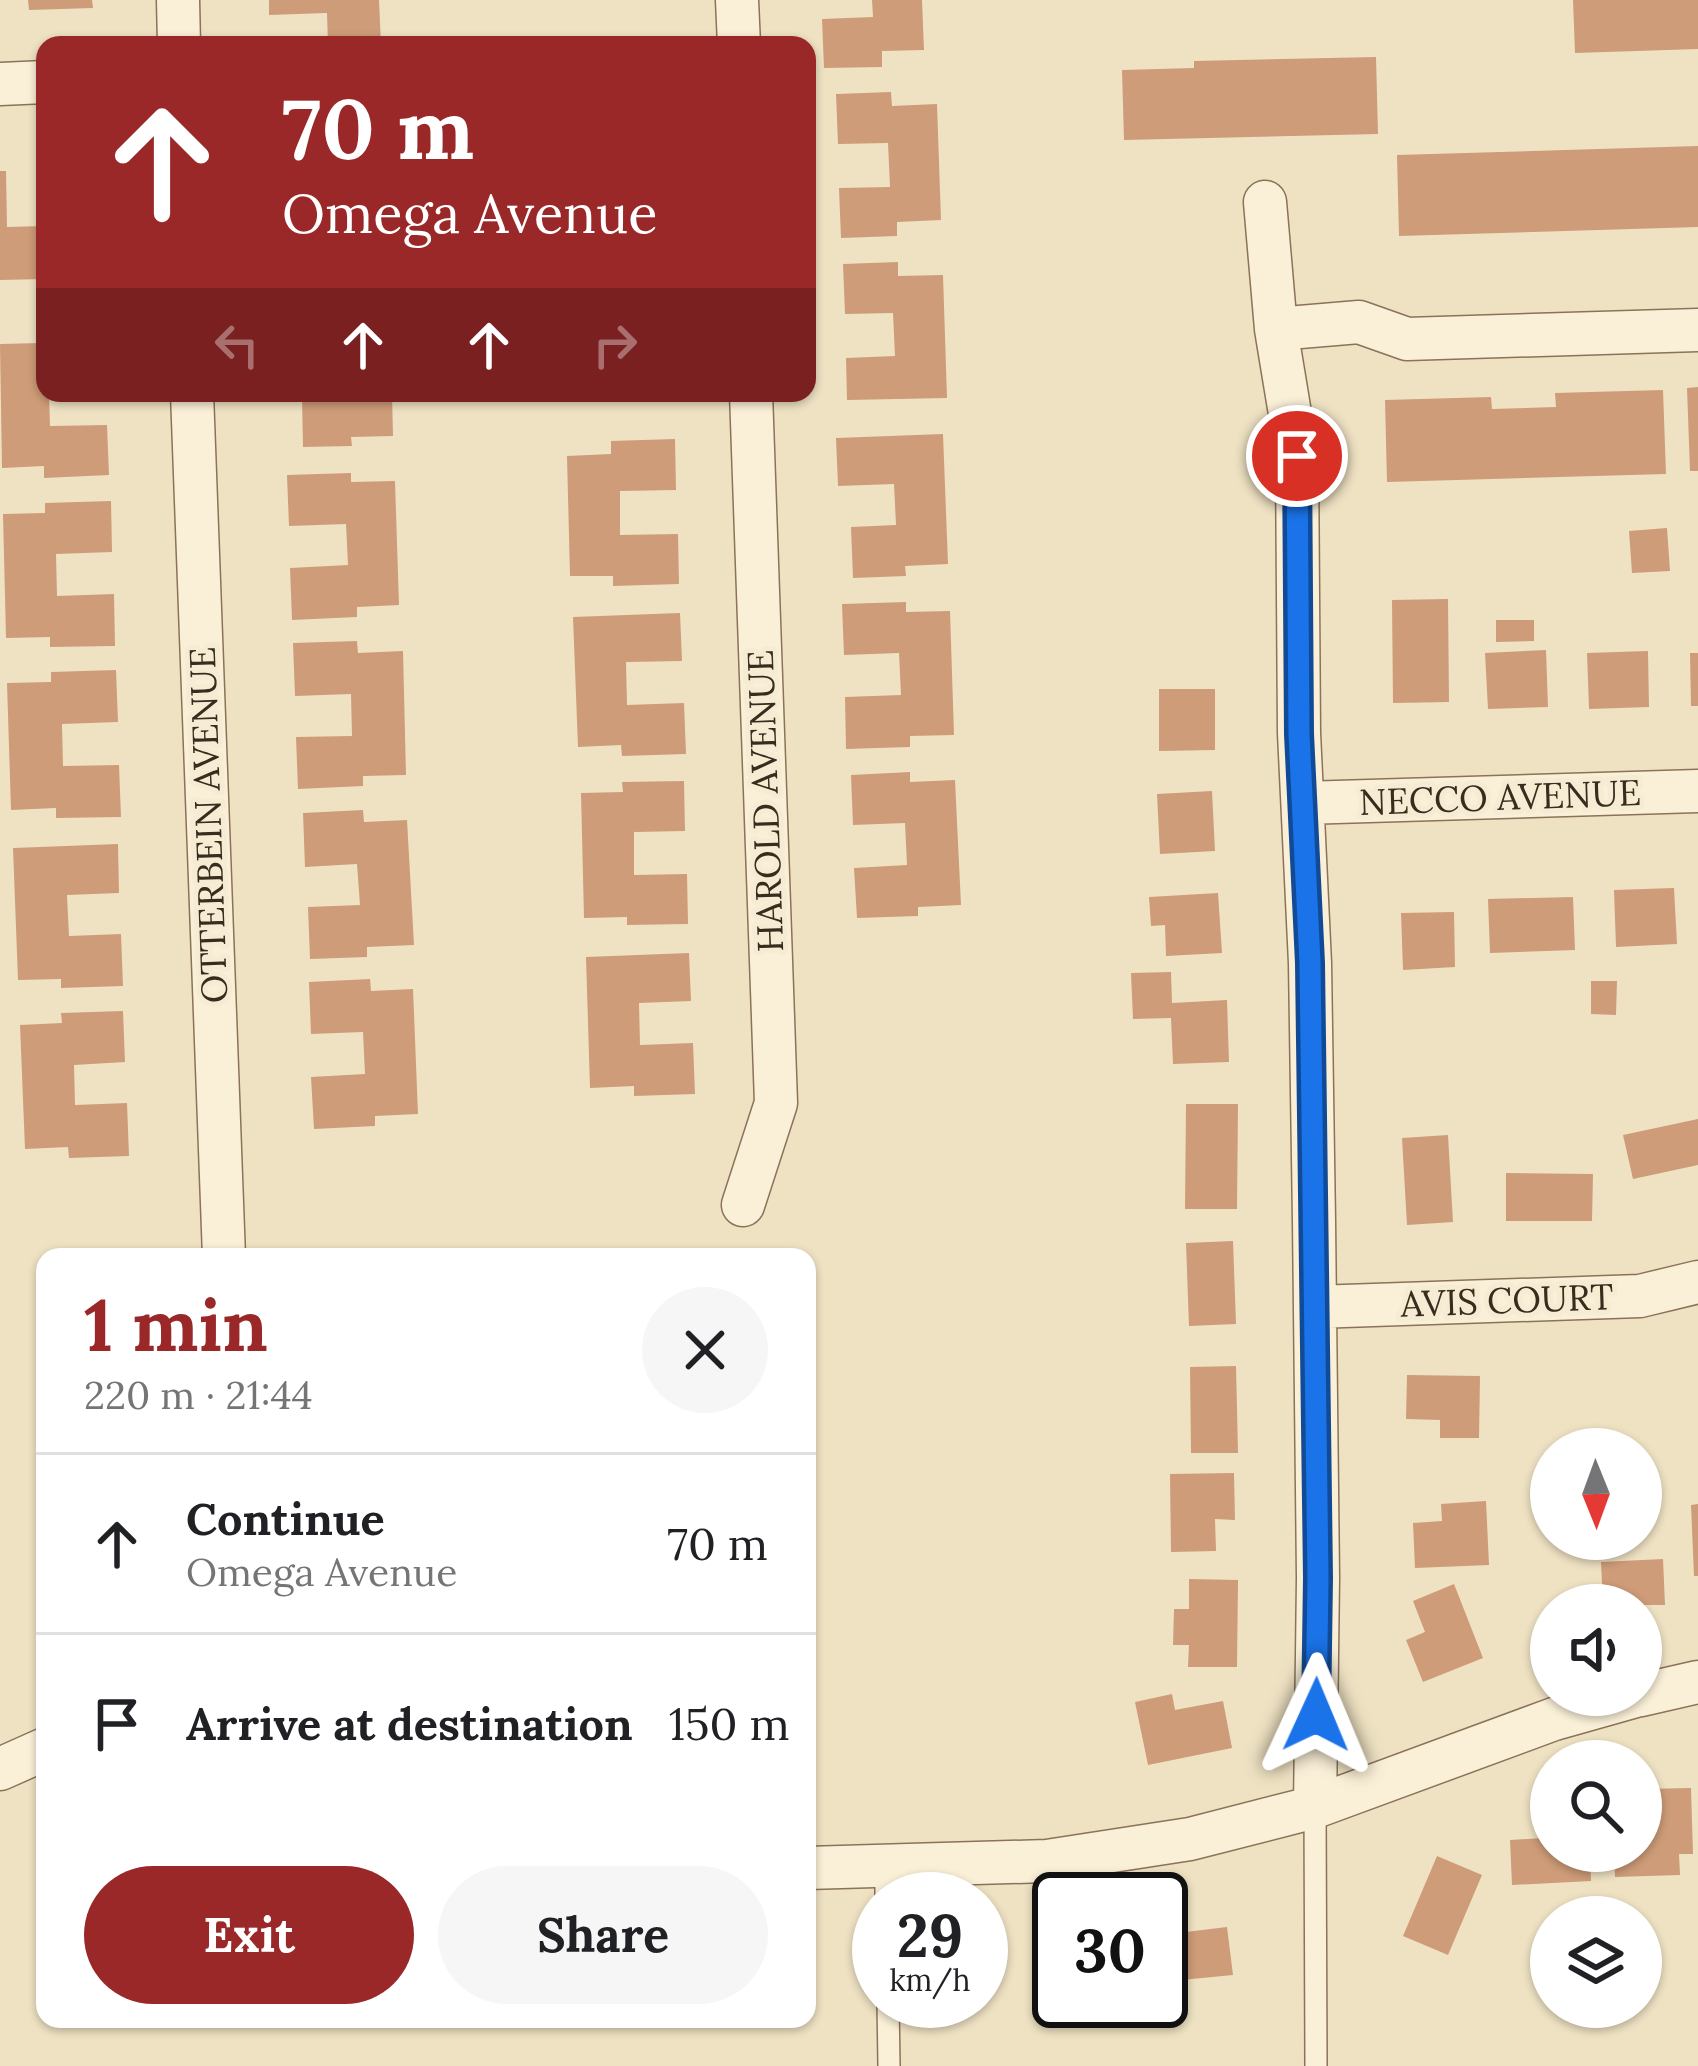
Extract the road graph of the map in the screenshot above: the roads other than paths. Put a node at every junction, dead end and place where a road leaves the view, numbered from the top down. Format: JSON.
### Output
{"nodes":[{"id":1,"x":178,"y":0,"type":"edge"},
{"id":2,"x":737,"y":0,"type":"edge"},
{"id":3,"x":179,"y":36,"type":"edge"},
{"id":4,"x":739,"y":36,"type":"edge"},
{"id":5,"x":36,"y":82,"type":"edge"},
{"id":6,"x":0,"y":84,"type":"edge"},
{"id":7,"x":1265,"y":202,"type":"dead end"},
{"id":8,"x":1276,"y":329,"type":"junction"},
{"id":9,"x":1698,"y":330,"type":"edge"},
{"id":10,"x":192,"y":402,"type":"edge"},
{"id":11,"x":751,"y":402,"type":"edge"},
{"id":12,"x":1698,"y":791,"type":"edge"},
{"id":13,"x":1303,"y":803,"type":"junction"},
{"id":14,"x":742,"y":1205,"type":"dead end"},
{"id":15,"x":224,"y":1248,"type":"edge"},
{"id":16,"x":1698,"y":1282,"type":"edge"},
{"id":17,"x":1315,"y":1307,"type":"junction"},
{"id":18,"x":1698,"y":1682,"type":"edge"},
{"id":19,"x":1662,"y":1690,"type":"edge"},
{"id":20,"x":1565,"y":1716,"type":"edge"},
{"id":21,"x":36,"y":1754,"type":"edge"},
{"id":22,"x":0,"y":1769,"type":"edge"},
{"id":23,"x":1315,"y":1807,"type":"junction"},
{"id":24,"x":816,"y":1870,"type":"edge"},
{"id":25,"x":963,"y":1872,"type":"edge"},
{"id":26,"x":852,"y":1876,"type":"edge"},
{"id":27,"x":888,"y":2028,"type":"edge"},
{"id":28,"x":889,"y":2066,"type":"edge"},
{"id":29,"x":1316,"y":2066,"type":"edge"}],
"edges":[{"from":1,"to":3,"type":"street"},
{"from":2,"to":4,"type":"street"},
{"from":5,"to":6,"type":"street"},
{"from":7,"to":8,"type":"street"},
{"from":8,"to":9,"type":"street"},
{"from":8,"to":13,"type":"street"},
{"from":10,"to":15,"type":"street","name":"OTTERBEIN AVENUE"},
{"from":11,"to":14,"type":"street","name":"HAROLD AVENUE"},
{"from":12,"to":13,"type":"street","name":"NECCO AVENUE"},
{"from":13,"to":17,"type":"street"},
{"from":16,"to":17,"type":"street","name":"AVIS COURT"},
{"from":17,"to":23,"type":"street"},
{"from":18,"to":19,"type":"street"},
{"from":20,"to":23,"type":"street"},
{"from":21,"to":22,"type":"street"},
{"from":23,"to":25,"type":"street"},
{"from":23,"to":29,"type":"lane"},
{"from":24,"to":26,"type":"street"},
{"from":27,"to":28,"type":"lane"}]}
